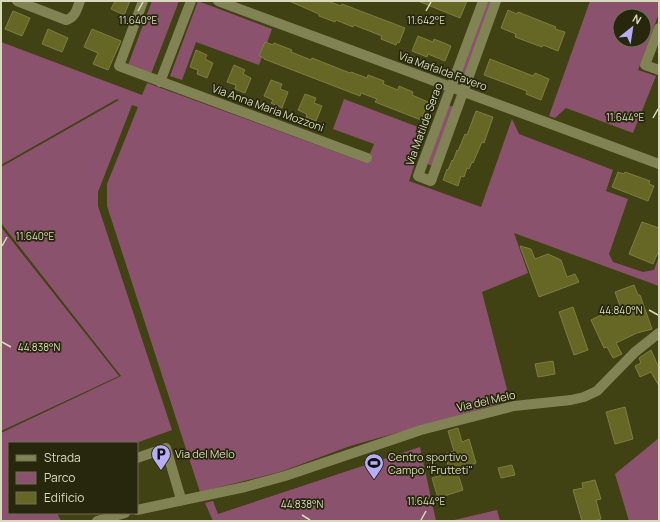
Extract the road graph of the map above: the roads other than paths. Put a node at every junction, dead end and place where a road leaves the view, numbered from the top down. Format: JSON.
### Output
{"nodes":[{"id":1,"x":17,"y":1,"type":"edge"},
{"id":2,"x":80,"y":1,"type":"edge"},
{"id":3,"x":144,"y":1,"type":"edge"},
{"id":4,"x":191,"y":1,"type":"edge"},
{"id":5,"x":218,"y":1,"type":"edge"},
{"id":6,"x":483,"y":1,"type":"edge"},
{"id":7,"x":496,"y":1,"type":"edge"},
{"id":8,"x":659,"y":28,"type":"edge"},
{"id":9,"x":659,"y":70,"type":"edge"},
{"id":10,"x":160,"y":82,"type":"junction"},
{"id":11,"x":451,"y":87,"type":"junction"},
{"id":12,"x":463,"y":92,"type":"junction"},
{"id":13,"x":367,"y":158,"type":"dead end"},
{"id":14,"x":659,"y":164,"type":"edge"},
{"id":15,"x":659,"y":332,"type":"edge"},
{"id":16,"x":138,"y":458,"type":"edge"},
{"id":17,"x":181,"y":499,"type":"junction"},
{"id":18,"x":138,"y":510,"type":"edge"},
{"id":19,"x":108,"y":515,"type":"edge"},
{"id":20,"x":97,"y":521,"type":"edge"}],
"edges":[{"from":1,"to":2,"type":"street"},
{"from":3,"to":10,"type":"street","name":"Via Anna Maria Mozzoni"},
{"from":4,"to":10,"type":"street"},
{"from":5,"to":11,"type":"street","name":"Via Mafalda Favero"},
{"from":6,"to":11,"type":"street","name":"Via Matilde Serao"},
{"from":7,"to":12,"type":"street","name":"Via Matilde Serao"},
{"from":8,"to":9,"type":"street"},
{"from":10,"to":13,"type":"street","name":"Via Anna Maria Mozzoni"},
{"from":11,"to":12,"type":"street","name":"Via Mafalda Favero"},
{"from":11,"to":12,"type":"street","name":"Via Matilde Serao"},
{"from":12,"to":14,"type":"street","name":"Via Mafalda Favero"},
{"from":15,"to":17,"type":"street","name":"Via del Melo"},
{"from":16,"to":17,"type":"street"},
{"from":17,"to":18,"type":"street","name":"Via del Melo"},
{"from":19,"to":20,"type":"street"}]}
